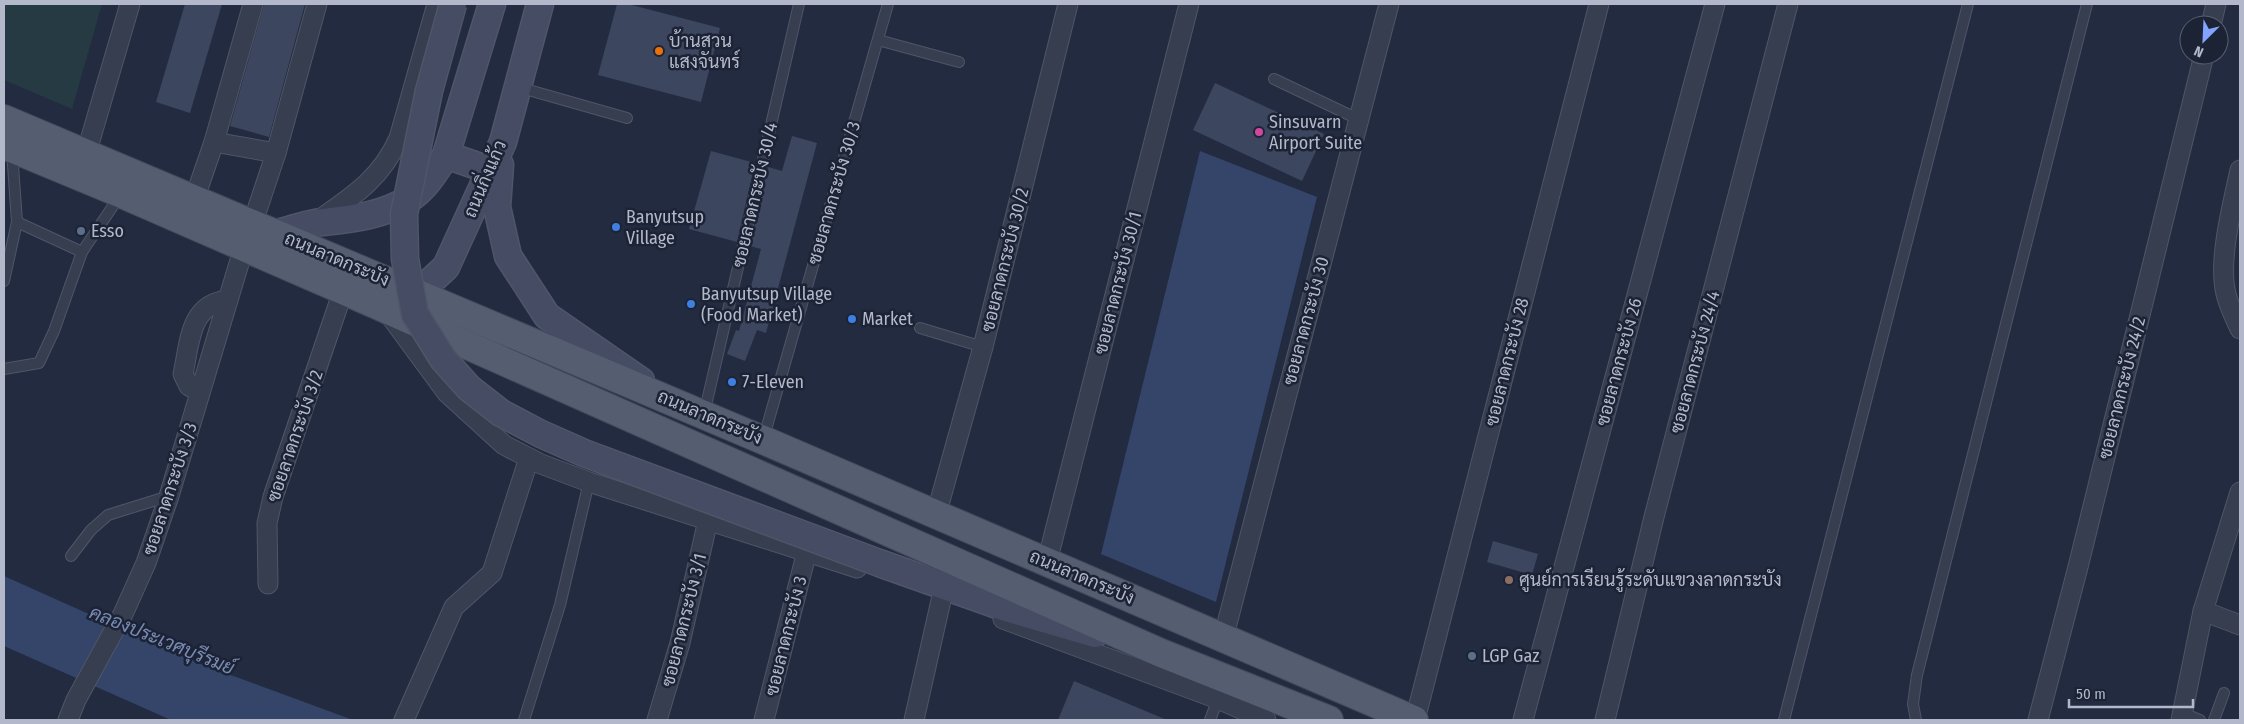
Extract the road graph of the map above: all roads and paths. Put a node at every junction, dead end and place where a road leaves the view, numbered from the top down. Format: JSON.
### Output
{"nodes":[{"id":1,"x":130,"y":4,"type":"edge"},
{"id":2,"x":254,"y":4,"type":"edge"},
{"id":3,"x":317,"y":4,"type":"edge"},
{"id":4,"x":437,"y":4,"type":"edge"},
{"id":5,"x":454,"y":4,"type":"edge"},
{"id":6,"x":492,"y":4,"type":"edge"},
{"id":7,"x":540,"y":4,"type":"edge"},
{"id":8,"x":800,"y":4,"type":"edge"},
{"id":9,"x":888,"y":4,"type":"edge"},
{"id":10,"x":1068,"y":4,"type":"edge"},
{"id":11,"x":1189,"y":4,"type":"edge"},
{"id":12,"x":1388,"y":4,"type":"edge"},
{"id":13,"x":1599,"y":4,"type":"edge"},
{"id":14,"x":1715,"y":4,"type":"edge"},
{"id":15,"x":1788,"y":4,"type":"edge"},
{"id":16,"x":1968,"y":4,"type":"edge"},
{"id":17,"x":2087,"y":4,"type":"edge"},
{"id":18,"x":878,"y":40,"type":"junction"},
{"id":19,"x":959,"y":62,"type":"dead end"},
{"id":20,"x":2202,"y":65,"type":"edge"},
{"id":21,"x":1274,"y":79,"type":"dead end"},
{"id":22,"x":517,"y":86,"type":"junction"},
{"id":23,"x":628,"y":118,"type":"dead end"},
{"id":24,"x":4,"y":119,"type":"edge"},
{"id":25,"x":1360,"y":120,"type":"junction"},
{"id":26,"x":214,"y":142,"type":"junction"},
{"id":27,"x":502,"y":142,"type":"junction"},
{"id":28,"x":8,"y":147,"type":"edge"},
{"id":29,"x":276,"y":153,"type":"junction"},
{"id":30,"x":86,"y":154,"type":"junction"},
{"id":31,"x":446,"y":155,"type":"junction"},
{"id":32,"x":490,"y":170,"type":"junction"},
{"id":33,"x":2240,"y":170,"type":"edge"},
{"id":34,"x":122,"y":194,"type":"junction"},
{"id":35,"x":194,"y":200,"type":"junction"},
{"id":36,"x":2237,"y":202,"type":"edge"},
{"id":37,"x":17,"y":222,"type":"junction"},
{"id":38,"x":313,"y":224,"type":"junction"},
{"id":39,"x":258,"y":235,"type":"junction"},
{"id":40,"x":82,"y":252,"type":"junction"},
{"id":41,"x":4,"y":281,"type":"edge"},
{"id":42,"x":343,"y":291,"type":"junction"},
{"id":43,"x":418,"y":294,"type":"junction"},
{"id":44,"x":378,"y":306,"type":"junction"},
{"id":45,"x":920,"y":328,"type":"dead end"},
{"id":46,"x":2240,"y":329,"type":"edge"},
{"id":47,"x":983,"y":347,"type":"junction"},
{"id":48,"x":4,"y":368,"type":"edge"},
{"id":49,"x":666,"y":398,"type":"junction"},
{"id":50,"x":704,"y":415,"type":"junction"},
{"id":51,"x":763,"y":440,"type":"junction"},
{"id":52,"x":529,"y":458,"type":"junction"},
{"id":53,"x":590,"y":482,"type":"junction"},
{"id":54,"x":2240,"y":492,"type":"edge"},
{"id":55,"x":169,"y":496,"type":"junction"},
{"id":56,"x":936,"y":515,"type":"junction"},
{"id":57,"x":708,"y":520,"type":"junction"},
{"id":58,"x":807,"y":551,"type":"junction"},
{"id":59,"x":72,"y":556,"type":"dead end"},
{"id":60,"x":1047,"y":562,"type":"junction"},
{"id":61,"x":268,"y":584,"type":"dead end"},
{"id":62,"x":942,"y":596,"type":"junction"},
{"id":63,"x":2203,"y":611,"type":"junction"},
{"id":64,"x":2240,"y":625,"type":"edge"},
{"id":65,"x":1223,"y":638,"type":"junction"},
{"id":66,"x":1161,"y":653,"type":"junction"},
{"id":67,"x":2224,"y":693,"type":"dead end"},
{"id":68,"x":1218,"y":699,"type":"junction"},
{"id":69,"x":2182,"y":716,"type":"edge"},
{"id":70,"x":68,"y":720,"type":"edge"},
{"id":71,"x":404,"y":720,"type":"edge"},
{"id":72,"x":524,"y":720,"type":"edge"},
{"id":73,"x":657,"y":720,"type":"edge"},
{"id":74,"x":764,"y":720,"type":"edge"},
{"id":75,"x":914,"y":720,"type":"edge"},
{"id":76,"x":1210,"y":720,"type":"edge"},
{"id":77,"x":1266,"y":720,"type":"edge"},
{"id":78,"x":1329,"y":720,"type":"edge"},
{"id":79,"x":1415,"y":720,"type":"edge"},
{"id":80,"x":1523,"y":720,"type":"edge"},
{"id":81,"x":1605,"y":720,"type":"edge"},
{"id":82,"x":1784,"y":720,"type":"edge"},
{"id":83,"x":1916,"y":720,"type":"edge"},
{"id":84,"x":2038,"y":720,"type":"edge"},
{"id":85,"x":2200,"y":720,"type":"edge"},
{"id":86,"x":2214,"y":720,"type":"edge"}],
"edges":[{"from":1,"to":30,"type":"street"},
{"from":2,"to":26,"type":"street"},
{"from":3,"to":29,"type":"street","name":"ซอยลาดกระบัง 3/3"},
{"from":4,"to":38,"type":"street"},
{"from":5,"to":66,"type":"main road","bridge":true},
{"from":6,"to":31,"type":"main road"},
{"from":7,"to":22,"type":"main road","name":"ถนนกิ่งแก้ว"},
{"from":8,"to":50,"type":"lane","name":"ซอยลาดกระบัง 30/4"},
{"from":9,"to":18,"type":"lane","name":"ซอยลาดกระบัง 30/3"},
{"from":10,"to":47,"type":"street","name":"ซอยลาดกระบัง 30/2"},
{"from":11,"to":60,"type":"street","name":"ซอยลาดกระบัง 30/1"},
{"from":12,"to":25,"type":"street","name":"ซอยลาดกระบัง 30"},
{"from":13,"to":79,"type":"street","name":"ซอยลาดกระบัง 28"},
{"from":14,"to":80,"type":"street","name":"ซอยลาดกระบัง 26"},
{"from":15,"to":81,"type":"street","name":"ซอยลาดกระบัง 24/4"},
{"from":16,"to":82,"type":"lane"},
{"from":17,"to":83,"type":"lane"},
{"from":18,"to":19,"type":"lane"},
{"from":18,"to":51,"type":"lane","name":"ซอยลาดกระบัง 30/3"},
{"from":20,"to":84,"type":"street","name":"ซอยลาดกระบัง 24/2"},
{"from":21,"to":25,"type":"lane"},
{"from":22,"to":23,"type":"lane"},
{"from":22,"to":27,"type":"main road","name":"ถนนกิ่งแก้ว"},
{"from":24,"to":30,"type":"main road","name":"ถนนลาดกระบัง"},
{"from":25,"to":65,"type":"street","name":"ซอยลาดกระบัง 30"},
{"from":26,"to":29,"type":"street"},
{"from":26,"to":35,"type":"street"},
{"from":27,"to":32,"type":"main road","name":"ถนนกิ่งแก้ว"},
{"from":27,"to":49,"type":"main road"},
{"from":28,"to":34,"type":"main road","name":"ถนนลาดกระบัง"},
{"from":28,"to":37,"type":"lane"},
{"from":29,"to":39,"type":"street","name":"ซอยลาดกระบัง 3/3"},
{"from":30,"to":35,"type":"main road","name":"ถนนลาดกระบัง"},
{"from":31,"to":32,"type":"main road"},
{"from":31,"to":38,"type":"main road"},
{"from":32,"to":43,"type":"main road","name":"ถนนกิ่งแก้ว"},
{"from":33,"to":36,"type":"street"},
{"from":34,"to":39,"type":"main road","name":"ถนนลาดกระบัง"},
{"from":34,"to":40,"type":"lane"},
{"from":35,"to":39,"type":"main road","name":"ถนนลาดกระบัง"},
{"from":36,"to":46,"type":"street"},
{"from":37,"to":40,"type":"lane"},
{"from":37,"to":41,"type":"lane"},
{"from":38,"to":39,"type":"main road"},
{"from":39,"to":42,"type":"main road","name":"ถนนลาดกระบัง"},
{"from":39,"to":43,"type":"main road","name":"ถนนลาดกระบัง"},
{"from":39,"to":55,"type":"street","name":"ซอยลาดกระบัง 3/3"},
{"from":40,"to":48,"type":"lane"},
{"from":42,"to":44,"type":"main road","name":"ถนนลาดกระบัง"},
{"from":42,"to":61,"type":"street","name":"ซอยลาดกระบัง 3/2"},
{"from":43,"to":44,"type":"main road"},
{"from":43,"to":49,"type":"main road","name":"ถนนลาดกระบัง"},
{"from":44,"to":52,"type":"street"},
{"from":44,"to":66,"type":"main road","name":"ถนนลาดกระบัง"},
{"from":45,"to":47,"type":"lane"},
{"from":47,"to":56,"type":"street","name":"ซอยลาดกระบัง 30/2"},
{"from":49,"to":50,"type":"main road","name":"ถนนลาดกระบัง"},
{"from":50,"to":51,"type":"main road","name":"ถนนลาดกระบัง"},
{"from":51,"to":56,"type":"main road","name":"ถนนลาดกระบัง"},
{"from":52,"to":53,"type":"street"},
{"from":52,"to":71,"type":"street"},
{"from":53,"to":57,"type":"street"},
{"from":53,"to":72,"type":"lane"},
{"from":54,"to":63,"type":"street"},
{"from":55,"to":59,"type":"lane"},
{"from":55,"to":70,"type":"street","name":"ซอยลาดกระบัง 3/3"},
{"from":56,"to":60,"type":"main road","name":"ถนนลาดกระบัง"},
{"from":57,"to":58,"type":"street"},
{"from":57,"to":73,"type":"street","name":"ซอยลาดกระบัง 3/1"},
{"from":58,"to":62,"type":"street"},
{"from":58,"to":74,"type":"street","name":"ซอยลาดกระบัง 3"},
{"from":60,"to":65,"type":"main road","name":"ถนนลาดกระบัง"},
{"from":62,"to":68,"type":"street"},
{"from":62,"to":75,"type":"street"},
{"from":63,"to":64,"type":"street"},
{"from":63,"to":69,"type":"street"},
{"from":65,"to":79,"type":"main road","name":"ถนนลาดกระบัง"},
{"from":66,"to":78,"type":"main road","name":"ถนนลาดกระบัง"},
{"from":67,"to":86,"type":"lane"},
{"from":68,"to":76,"type":"lane"},
{"from":68,"to":77,"type":"street"},
{"from":69,"to":85,"type":"lane"}]}
